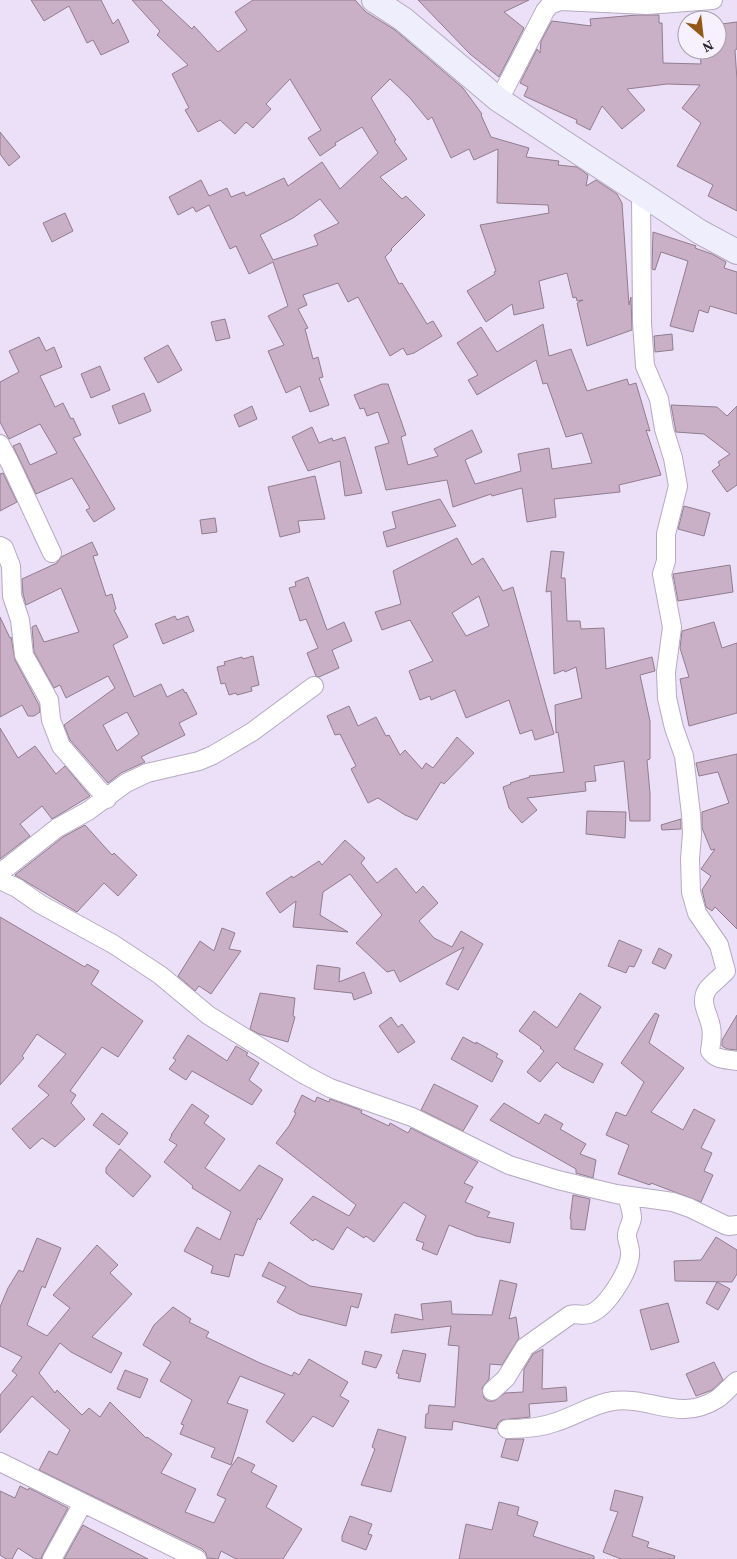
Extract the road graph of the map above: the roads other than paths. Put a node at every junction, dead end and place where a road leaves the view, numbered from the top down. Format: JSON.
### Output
{"nodes":[{"id":1,"x":374,"y":0,"type":"edge"},
{"id":2,"x":713,"y":0,"type":"edge"},
{"id":3,"x":499,"y":100,"type":"junction"},
{"id":4,"x":641,"y":193,"type":"junction"},
{"id":5,"x":737,"y":252,"type":"edge"},
{"id":6,"x":0,"y":444,"type":"edge"},
{"id":7,"x":5,"y":465,"type":"edge"},
{"id":8,"x":0,"y":546,"type":"edge"},
{"id":9,"x":52,"y":553,"type":"dead end"},
{"id":10,"x":314,"y":686,"type":"dead end"},
{"id":11,"x":107,"y":799,"type":"junction"},
{"id":12,"x":0,"y":873,"type":"edge"},
{"id":13,"x":0,"y":880,"type":"edge"},
{"id":14,"x":737,"y":1061,"type":"edge"},
{"id":15,"x":627,"y":1196,"type":"junction"},
{"id":16,"x":737,"y":1225,"type":"edge"},
{"id":17,"x":737,"y":1381,"type":"edge"},
{"id":18,"x":492,"y":1390,"type":"dead end"},
{"id":19,"x":507,"y":1429,"type":"dead end"},
{"id":20,"x":0,"y":1462,"type":"edge"},
{"id":21,"x":83,"y":1502,"type":"junction"},
{"id":22,"x":52,"y":1559,"type":"edge"},
{"id":23,"x":197,"y":1559,"type":"edge"}],
"edges":[{"from":1,"to":3,"type":"main road"},
{"from":2,"to":3,"type":"street"},
{"from":3,"to":4,"type":"main road"},
{"from":4,"to":5,"type":"main road"},
{"from":4,"to":14,"type":"street"},
{"from":6,"to":7,"type":"street"},
{"from":7,"to":9,"type":"street"},
{"from":8,"to":11,"type":"street"},
{"from":10,"to":11,"type":"street"},
{"from":11,"to":12,"type":"street"},
{"from":13,"to":15,"type":"street"},
{"from":15,"to":16,"type":"street"},
{"from":15,"to":18,"type":"street"},
{"from":17,"to":19,"type":"street"},
{"from":20,"to":21,"type":"street"},
{"from":21,"to":22,"type":"street"},
{"from":21,"to":23,"type":"street"}]}
